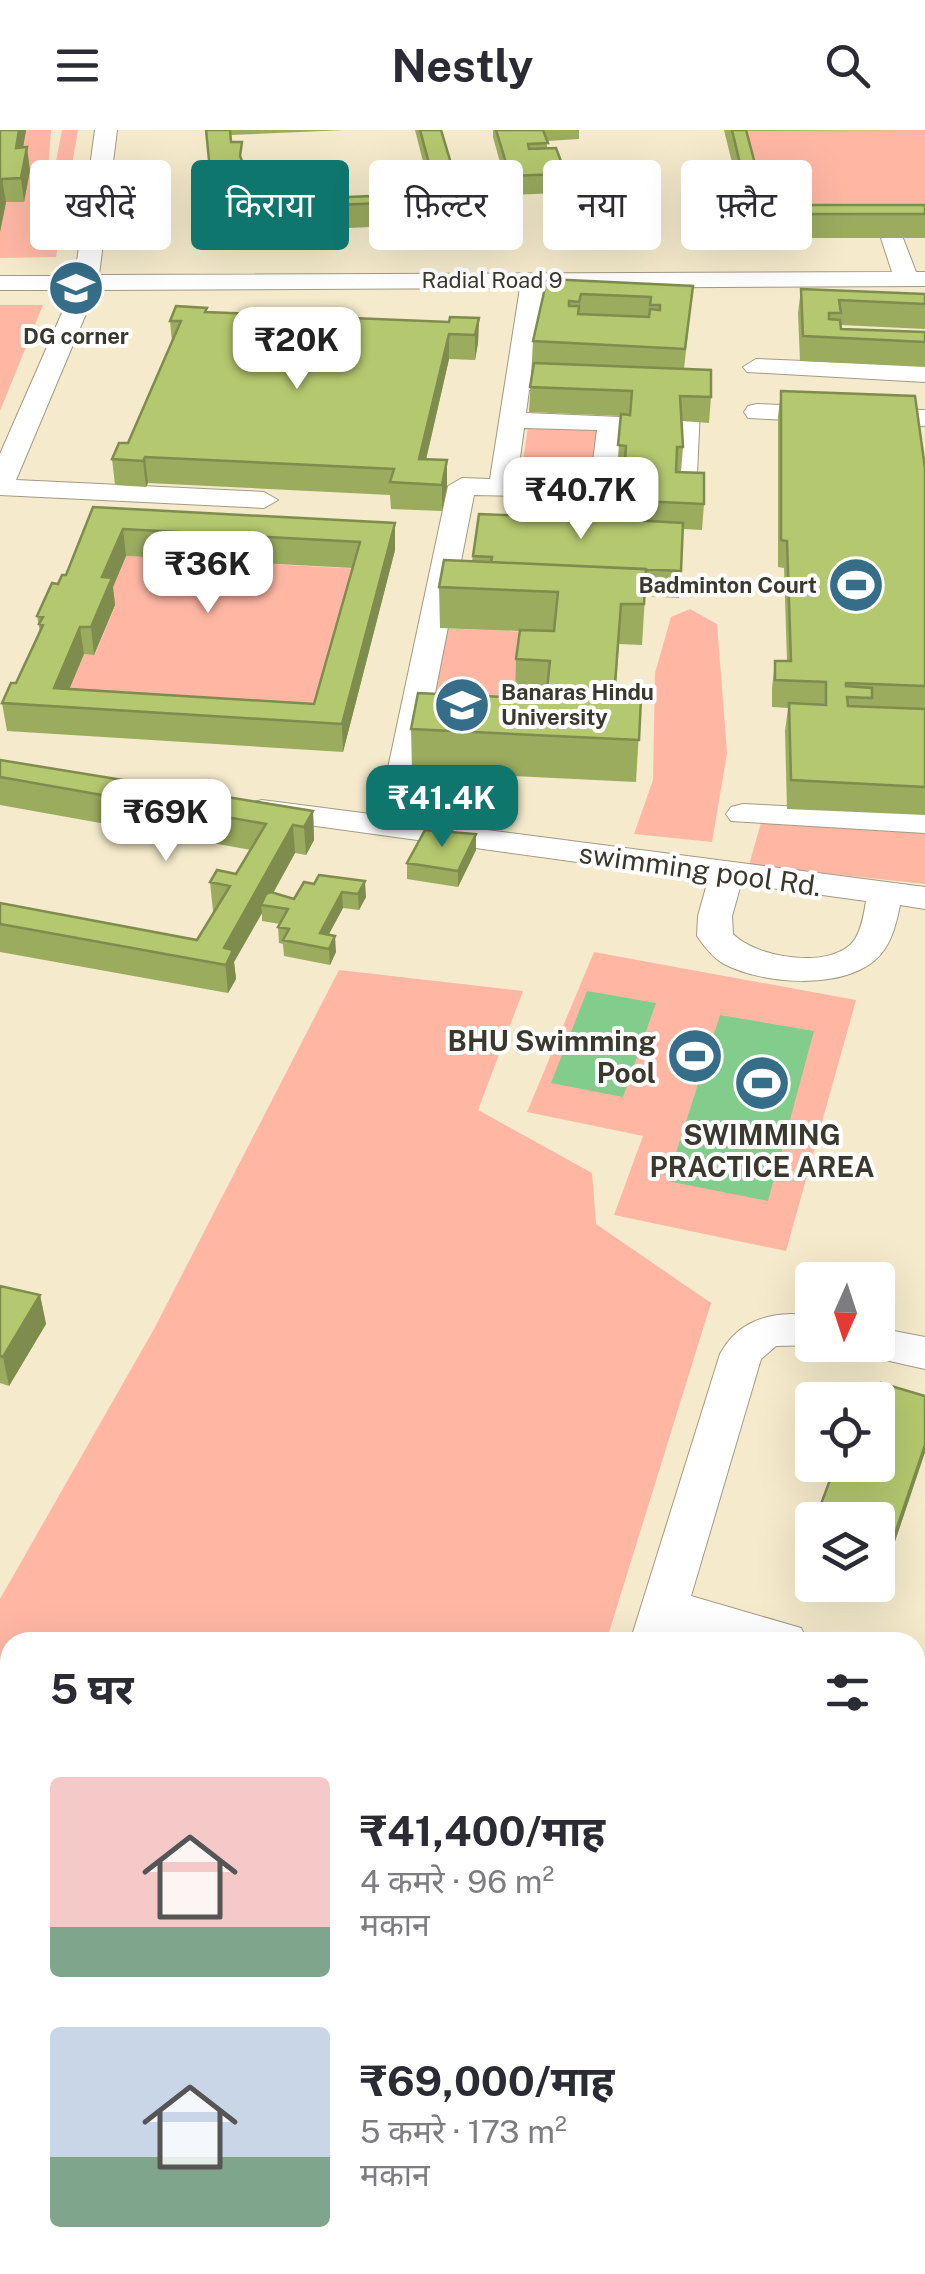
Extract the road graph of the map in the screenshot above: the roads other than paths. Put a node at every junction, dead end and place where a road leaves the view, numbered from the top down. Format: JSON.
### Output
{"nodes":[{"id":1,"x":106,"y":130,"type":"edge"},
{"id":2,"x":893,"y":238,"type":"edge"},
{"id":3,"x":533,"y":279,"type":"junction"},
{"id":4,"x":916,"y":279,"type":"edge"},
{"id":5,"x":0,"y":283,"type":"edge"},
{"id":6,"x":78,"y":284,"type":"junction"},
{"id":7,"x":756,"y":367,"type":"dead end"},
{"id":8,"x":925,"y":374,"type":"edge"},
{"id":9,"x":518,"y":382,"type":"junction"},
{"id":10,"x":613,"y":386,"type":"edge"},
{"id":11,"x":650,"y":387,"type":"edge"},
{"id":12,"x":757,"y":412,"type":"dead end"},
{"id":13,"x":925,"y":418,"type":"edge"},
{"id":14,"x":512,"y":420,"type":"junction"},
{"id":15,"x":0,"y":486,"type":"edge"},
{"id":16,"x":502,"y":488,"type":"junction"},
{"id":17,"x":603,"y":492,"type":"junction"},
{"id":18,"x":264,"y":500,"type":"dead end"},
{"id":19,"x":238,"y":806,"type":"edge"},
{"id":20,"x":743,"y":814,"type":"dead end"},
{"id":21,"x":925,"y":823,"type":"edge"},
{"id":22,"x":392,"y":828,"type":"junction"},
{"id":23,"x":727,"y":873,"type":"junction"},
{"id":24,"x":886,"y":893,"type":"junction"},
{"id":25,"x":925,"y":898,"type":"edge"},
{"id":26,"x":795,"y":1331,"type":"edge"},
{"id":27,"x":895,"y":1348,"type":"edge"},
{"id":28,"x":925,"y":1354,"type":"edge"},
{"id":29,"x":659,"y":1625,"type":"edge"},
{"id":30,"x":710,"y":1632,"type":"edge"}],
"edges":[{"from":1,"to":6,"type":"street"},
{"from":2,"to":4,"type":"street"},
{"from":3,"to":4,"type":"street","name":"Radial Road 9"},
{"from":3,"to":6,"type":"street","name":"Radial Road 9"},
{"from":3,"to":9,"type":"street"},
{"from":5,"to":6,"type":"street","name":"Radial Road 9"},
{"from":6,"to":15,"type":"street"},
{"from":7,"to":8,"type":"street"},
{"from":9,"to":10,"type":"street"},
{"from":9,"to":14,"type":"street"},
{"from":11,"to":17,"type":"street"},
{"from":12,"to":13,"type":"street"},
{"from":14,"to":16,"type":"street"},
{"from":14,"to":17,"type":"street"},
{"from":15,"to":18,"type":"street"},
{"from":16,"to":17,"type":"street"},
{"from":16,"to":22,"type":"street"},
{"from":19,"to":22,"type":"street","name":"swimming pool Rd."},
{"from":20,"to":21,"type":"street"},
{"from":22,"to":23,"type":"street","name":"swimming pool Rd."},
{"from":23,"to":24,"type":"street","name":"swimming pool Rd."},
{"from":23,"to":24,"type":"street"},
{"from":24,"to":25,"type":"street","name":"swimming pool Rd."},
{"from":26,"to":29,"type":"street"},
{"from":27,"to":28,"type":"street"},
{"from":29,"to":30,"type":"street"}]}
